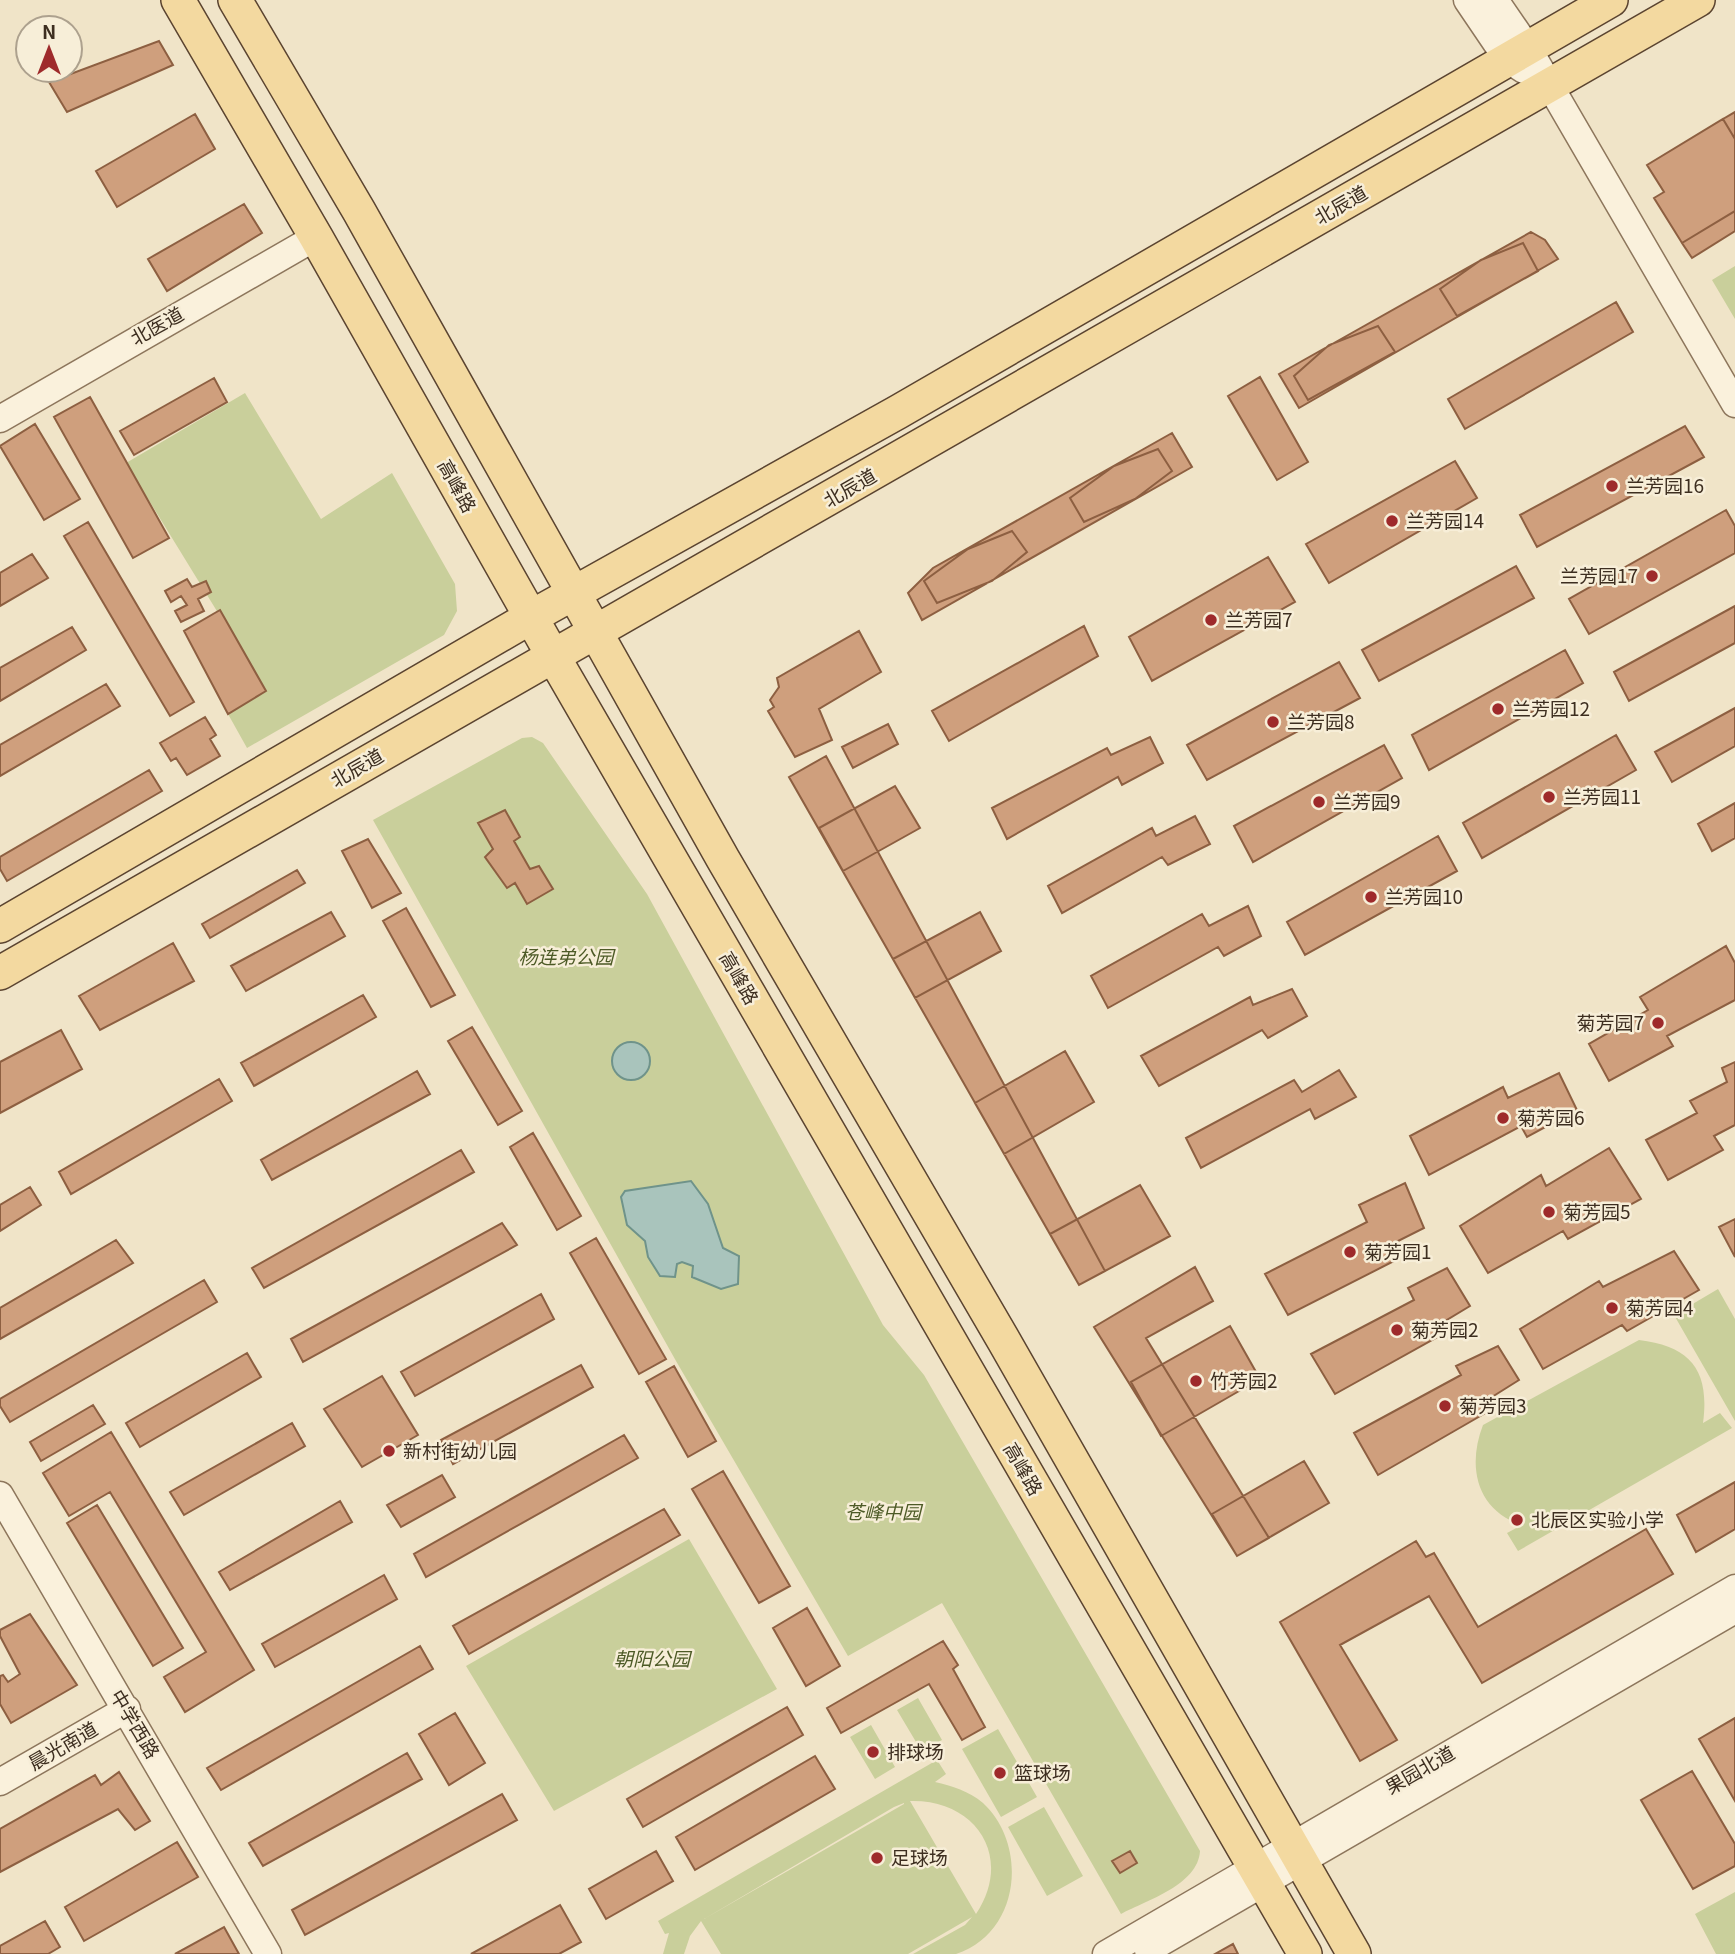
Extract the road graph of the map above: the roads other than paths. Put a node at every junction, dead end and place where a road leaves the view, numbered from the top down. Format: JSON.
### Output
{"nodes":[{"id":1,"x":178,"y":0,"type":"edge"},
{"id":2,"x":235,"y":0,"type":"edge"},
{"id":3,"x":1467,"y":0,"type":"edge"},
{"id":4,"x":1495,"y":0,"type":"edge"},
{"id":5,"x":1611,"y":0,"type":"edge"},
{"id":6,"x":1698,"y":0,"type":"edge"},
{"id":7,"x":1518,"y":53,"type":"junction"},
{"id":8,"x":1550,"y":85,"type":"junction"},
{"id":9,"x":316,"y":237,"type":"junction"},
{"id":10,"x":1735,"y":404,"type":"edge"},
{"id":11,"x":0,"y":419,"type":"edge"},
{"id":12,"x":574,"y":593,"type":"junction"},
{"id":13,"x":531,"y":617,"type":"junction"},
{"id":14,"x":596,"y":632,"type":"junction"},
{"id":15,"x":553,"y":656,"type":"junction"},
{"id":16,"x":0,"y":926,"type":"edge"},
{"id":17,"x":0,"y":973,"type":"edge"},
{"id":18,"x":0,"y":1494,"type":"edge"},
{"id":19,"x":1735,"y":1588,"type":"edge"},
{"id":20,"x":1735,"y":1610,"type":"edge"},
{"id":21,"x":127,"y":1709,"type":"junction"},
{"id":22,"x":0,"y":1782,"type":"edge"},
{"id":23,"x":1296,"y":1853,"type":"junction"},
{"id":24,"x":1258,"y":1875,"type":"junction"},
{"id":25,"x":268,"y":1954,"type":"edge"},
{"id":26,"x":1106,"y":1954,"type":"edge"},
{"id":27,"x":1140,"y":1954,"type":"edge"},
{"id":28,"x":1305,"y":1954,"type":"edge"},
{"id":29,"x":1354,"y":1954,"type":"edge"}],
"edges":[{"from":1,"to":9,"type":"main road","name":"高峰路"},
{"from":2,"to":12,"type":"main road"},
{"from":3,"to":7,"type":"street"},
{"from":4,"to":7,"type":"street"},
{"from":5,"to":7,"type":"main road"},
{"from":6,"to":8,"type":"main road","name":"北辰道"},
{"from":7,"to":8,"type":"street"},
{"from":7,"to":12,"type":"main road"},
{"from":8,"to":10,"type":"street"},
{"from":8,"to":14,"type":"main road","name":"北辰道"},
{"from":9,"to":11,"type":"street","name":"北医道"},
{"from":9,"to":13,"type":"main road","name":"高峰路"},
{"from":12,"to":13,"type":"main road"},
{"from":12,"to":14,"type":"main road"},
{"from":13,"to":15,"type":"main road","name":"高峰路"},
{"from":13,"to":16,"type":"main road"},
{"from":14,"to":15,"type":"main road","name":"北辰道"},
{"from":14,"to":23,"type":"main road"},
{"from":15,"to":17,"type":"main road","name":"北辰道"},
{"from":15,"to":24,"type":"main road","name":"高峰路"},
{"from":18,"to":21,"type":"street","name":"中学西路"},
{"from":19,"to":23,"type":"street","name":"果园北道"},
{"from":20,"to":23,"type":"street","name":"果园北道"},
{"from":21,"to":22,"type":"street","name":"晨光南道"},
{"from":21,"to":25,"type":"street","name":"中学西路"},
{"from":23,"to":24,"type":"street","name":"果园北道"},
{"from":23,"to":29,"type":"main road"},
{"from":24,"to":26,"type":"street","name":"果园北道"},
{"from":24,"to":27,"type":"street","name":"果园北道"},
{"from":24,"to":28,"type":"main road","name":"高峰路"}]}
